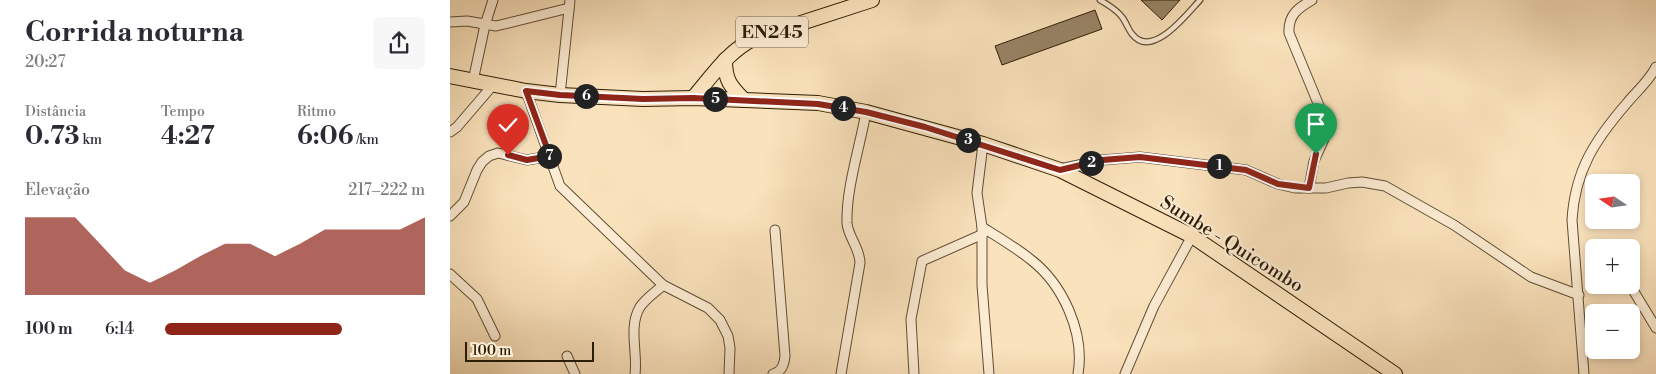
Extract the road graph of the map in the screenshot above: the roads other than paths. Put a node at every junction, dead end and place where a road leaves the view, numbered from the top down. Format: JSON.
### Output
{"nodes":[{"id":1,"x":493,"y":0,"type":"edge"},
{"id":2,"x":872,"y":0,"type":"edge"},
{"id":3,"x":1100,"y":0,"type":"edge"},
{"id":4,"x":1200,"y":0,"type":"edge"},
{"id":5,"x":1312,"y":0,"type":"edge"},
{"id":6,"x":569,"y":4,"type":"edge"},
{"id":7,"x":450,"y":22,"type":"edge"},
{"id":8,"x":485,"y":25,"type":"junction"},
{"id":9,"x":725,"y":60,"type":"junction"},
{"id":10,"x":1655,"y":72,"type":"edge"},
{"id":11,"x":450,"y":76,"type":"edge"},
{"id":12,"x":473,"y":82,"type":"junction"},
{"id":13,"x":493,"y":85,"type":"junction"},
{"id":14,"x":526,"y":91,"type":"junction"},
{"id":15,"x":560,"y":95,"type":"junction"},
{"id":16,"x":693,"y":98,"type":"junction"},
{"id":17,"x":744,"y":100,"type":"junction"},
{"id":18,"x":866,"y":112,"type":"junction"},
{"id":19,"x":450,"y":132,"type":"edge"},
{"id":20,"x":983,"y":144,"type":"junction"},
{"id":21,"x":550,"y":156,"type":"junction"},
{"id":22,"x":1060,"y":170,"type":"junction"},
{"id":23,"x":1309,"y":188,"type":"junction"},
{"id":24,"x":450,"y":216,"type":"edge"},
{"id":25,"x":775,"y":230,"type":"dead end"},
{"id":26,"x":982,"y":230,"type":"junction"},
{"id":27,"x":1192,"y":236,"type":"junction"},
{"id":28,"x":450,"y":274,"type":"edge"},
{"id":29,"x":663,"y":285,"type":"junction"},
{"id":30,"x":1635,"y":294,"type":"edge"},
{"id":31,"x":1579,"y":295,"type":"junction"},
{"id":32,"x":1656,"y":328,"type":"edge"},
{"id":33,"x":495,"y":336,"type":"dead end"},
{"id":34,"x":566,"y":356,"type":"dead end"},
{"id":35,"x":732,"y":373,"type":"edge"},
{"id":36,"x":575,"y":374,"type":"edge"},
{"id":37,"x":635,"y":374,"type":"edge"},
{"id":38,"x":773,"y":374,"type":"edge"},
{"id":39,"x":841,"y":374,"type":"edge"},
{"id":40,"x":914,"y":374,"type":"edge"},
{"id":41,"x":989,"y":374,"type":"edge"},
{"id":42,"x":1078,"y":374,"type":"edge"},
{"id":43,"x":1125,"y":374,"type":"edge"},
{"id":44,"x":1395,"y":374,"type":"edge"},
{"id":45,"x":1584,"y":374,"type":"edge"}],
"edges":[{"from":1,"to":8,"type":"street"},
{"from":2,"to":9,"type":"main road","number":"EN245"},
{"from":3,"to":4,"type":"lane"},
{"from":5,"to":23,"type":"street"},
{"from":6,"to":8,"type":"street"},
{"from":6,"to":15,"type":"street"},
{"from":7,"to":8,"type":"street"},
{"from":8,"to":12,"type":"street"},
{"from":9,"to":16,"type":"main road","number":"EN245"},
{"from":9,"to":17,"type":"main road"},
{"from":10,"to":31,"type":"street"},
{"from":11,"to":12,"type":"main road","name":"Sumbe - Quicombo"},
{"from":12,"to":13,"type":"main road","name":"Sumbe - Quicombo"},
{"from":13,"to":14,"type":"main road","name":"Sumbe - Quicombo"},
{"from":13,"to":19,"type":"street"},
{"from":14,"to":15,"type":"main road","name":"Sumbe - Quicombo"},
{"from":14,"to":21,"type":"street"},
{"from":15,"to":16,"type":"main road","name":"Sumbe - Quicombo"},
{"from":16,"to":17,"type":"main road","name":"Sumbe - Quicombo"},
{"from":17,"to":18,"type":"main road","name":"Sumbe - Quicombo"},
{"from":18,"to":20,"type":"main road","name":"Sumbe - Quicombo"},
{"from":18,"to":39,"type":"street"},
{"from":20,"to":22,"type":"main road","name":"Sumbe - Quicombo"},
{"from":20,"to":26,"type":"street"},
{"from":21,"to":24,"type":"street"},
{"from":21,"to":29,"type":"street"},
{"from":22,"to":23,"type":"street"},
{"from":22,"to":27,"type":"main road","name":"Sumbe - Quicombo"},
{"from":23,"to":31,"type":"street"},
{"from":25,"to":38,"type":"street"},
{"from":26,"to":40,"type":"street"},
{"from":26,"to":41,"type":"street"},
{"from":26,"to":42,"type":"street"},
{"from":27,"to":43,"type":"street"},
{"from":27,"to":44,"type":"main road","name":"Sumbe - Quicombo"},
{"from":28,"to":33,"type":"street"},
{"from":29,"to":35,"type":"street"},
{"from":29,"to":37,"type":"street"},
{"from":30,"to":32,"type":"street"},
{"from":31,"to":45,"type":"street"},
{"from":34,"to":36,"type":"street"}]}
